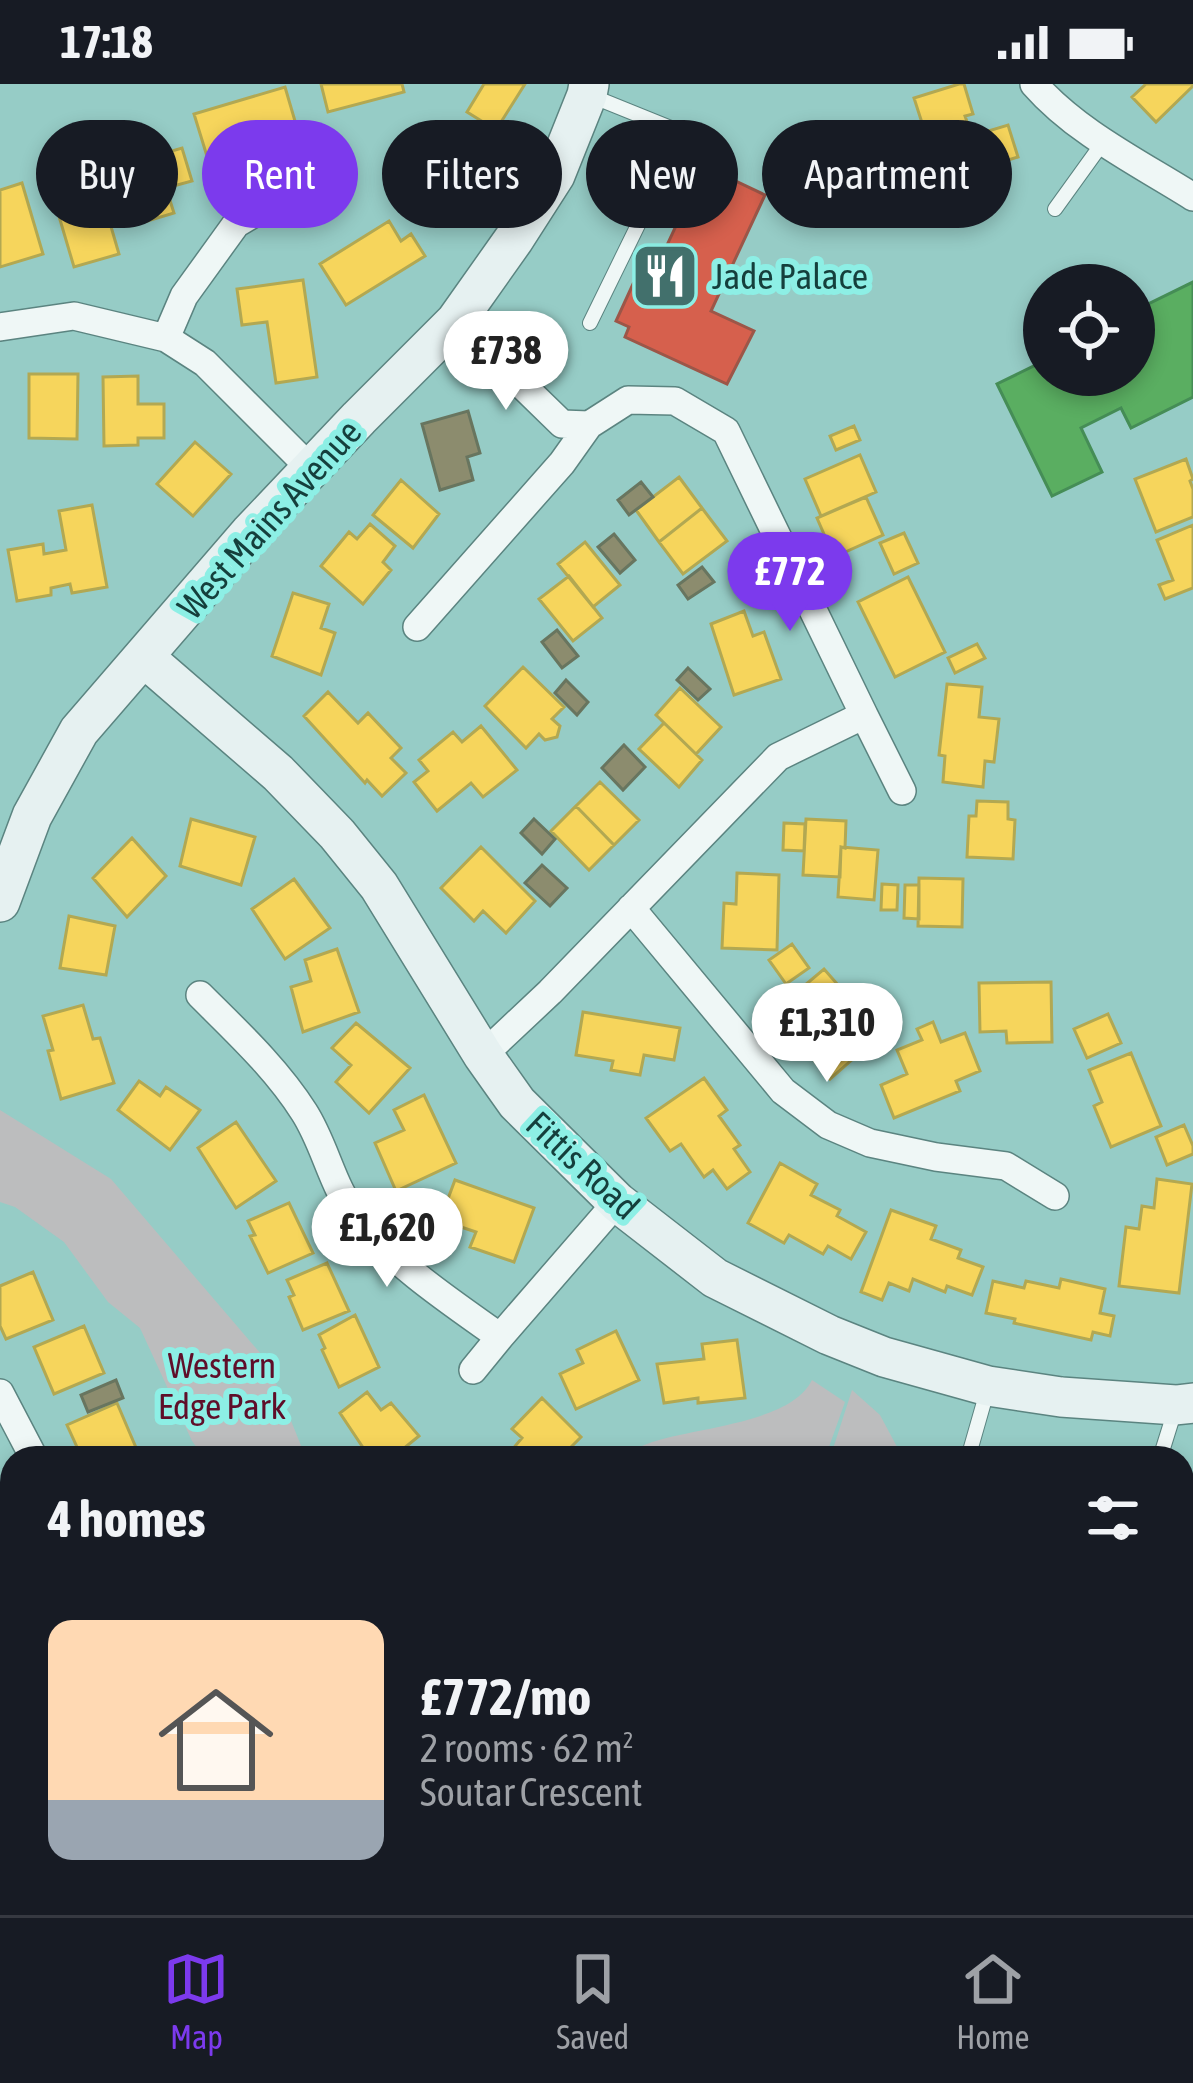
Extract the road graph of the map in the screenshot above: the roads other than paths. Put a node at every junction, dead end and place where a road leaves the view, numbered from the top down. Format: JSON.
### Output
{"nodes":[{"id":1,"x":1034,"y":84,"type":"edge"},
{"id":2,"x":588,"y":89,"type":"edge"},
{"id":3,"x":1104,"y":141,"type":"junction"},
{"id":4,"x":1193,"y":197,"type":"edge"},
{"id":5,"x":1055,"y":209,"type":"dead end"},
{"id":6,"x":233,"y":228,"type":"edge"},
{"id":7,"x":456,"y":322,"type":"junction"},
{"id":8,"x":590,"y":323,"type":"dead end"},
{"id":9,"x":0,"y":327,"type":"edge"},
{"id":10,"x":166,"y":338,"type":"junction"},
{"id":11,"x":589,"y":425,"type":"junction"},
{"id":12,"x":311,"y":469,"type":"junction"},
{"id":13,"x":417,"y":627,"type":"dead end"},
{"id":14,"x":145,"y":658,"type":"junction"},
{"id":15,"x":864,"y":716,"type":"junction"},
{"id":16,"x":902,"y":790,"type":"dead end"},
{"id":17,"x":0,"y":902,"type":"edge"},
{"id":18,"x":631,"y":908,"type":"junction"},
{"id":19,"x":200,"y":995,"type":"dead end"},
{"id":20,"x":483,"y":1055,"type":"junction"},
{"id":21,"x":1055,"y":1196,"type":"dead end"},
{"id":22,"x":617,"y":1202,"type":"junction"},
{"id":23,"x":500,"y":1337,"type":"junction"},
{"id":24,"x":473,"y":1370,"type":"dead end"},
{"id":25,"x":988,"y":1386,"type":"junction"},
{"id":26,"x":0,"y":1393,"type":"edge"},
{"id":27,"x":1185,"y":1404,"type":"edge"},
{"id":28,"x":28,"y":1446,"type":"edge"},
{"id":29,"x":971,"y":1446,"type":"edge"},
{"id":30,"x":1166,"y":1446,"type":"edge"}],
"edges":[{"from":1,"to":3,"type":"street"},
{"from":2,"to":7,"type":"street","name":"West Mains Avenue"},
{"from":2,"to":8,"type":"lane"},
{"from":3,"to":4,"type":"street"},
{"from":3,"to":5,"type":"lane"},
{"from":6,"to":10,"type":"street"},
{"from":7,"to":11,"type":"street"},
{"from":7,"to":12,"type":"street","name":"West Mains Avenue"},
{"from":9,"to":10,"type":"street"},
{"from":10,"to":12,"type":"street"},
{"from":11,"to":13,"type":"street"},
{"from":11,"to":15,"type":"street"},
{"from":12,"to":14,"type":"street","name":"West Mains Avenue"},
{"from":14,"to":17,"type":"street","name":"West Mains Avenue"},
{"from":14,"to":20,"type":"street","name":"Fittis Road"},
{"from":15,"to":16,"type":"street"},
{"from":15,"to":18,"type":"street"},
{"from":18,"to":20,"type":"street"},
{"from":18,"to":21,"type":"street"},
{"from":19,"to":23,"type":"street"},
{"from":20,"to":22,"type":"street","name":"Fittis Road"},
{"from":22,"to":23,"type":"street"},
{"from":22,"to":25,"type":"street","name":"Fittis Road"},
{"from":23,"to":24,"type":"street"},
{"from":25,"to":27,"type":"street","name":"Fittis Road"},
{"from":25,"to":29,"type":"lane"},
{"from":26,"to":28,"type":"street"},
{"from":27,"to":30,"type":"lane"}]}
